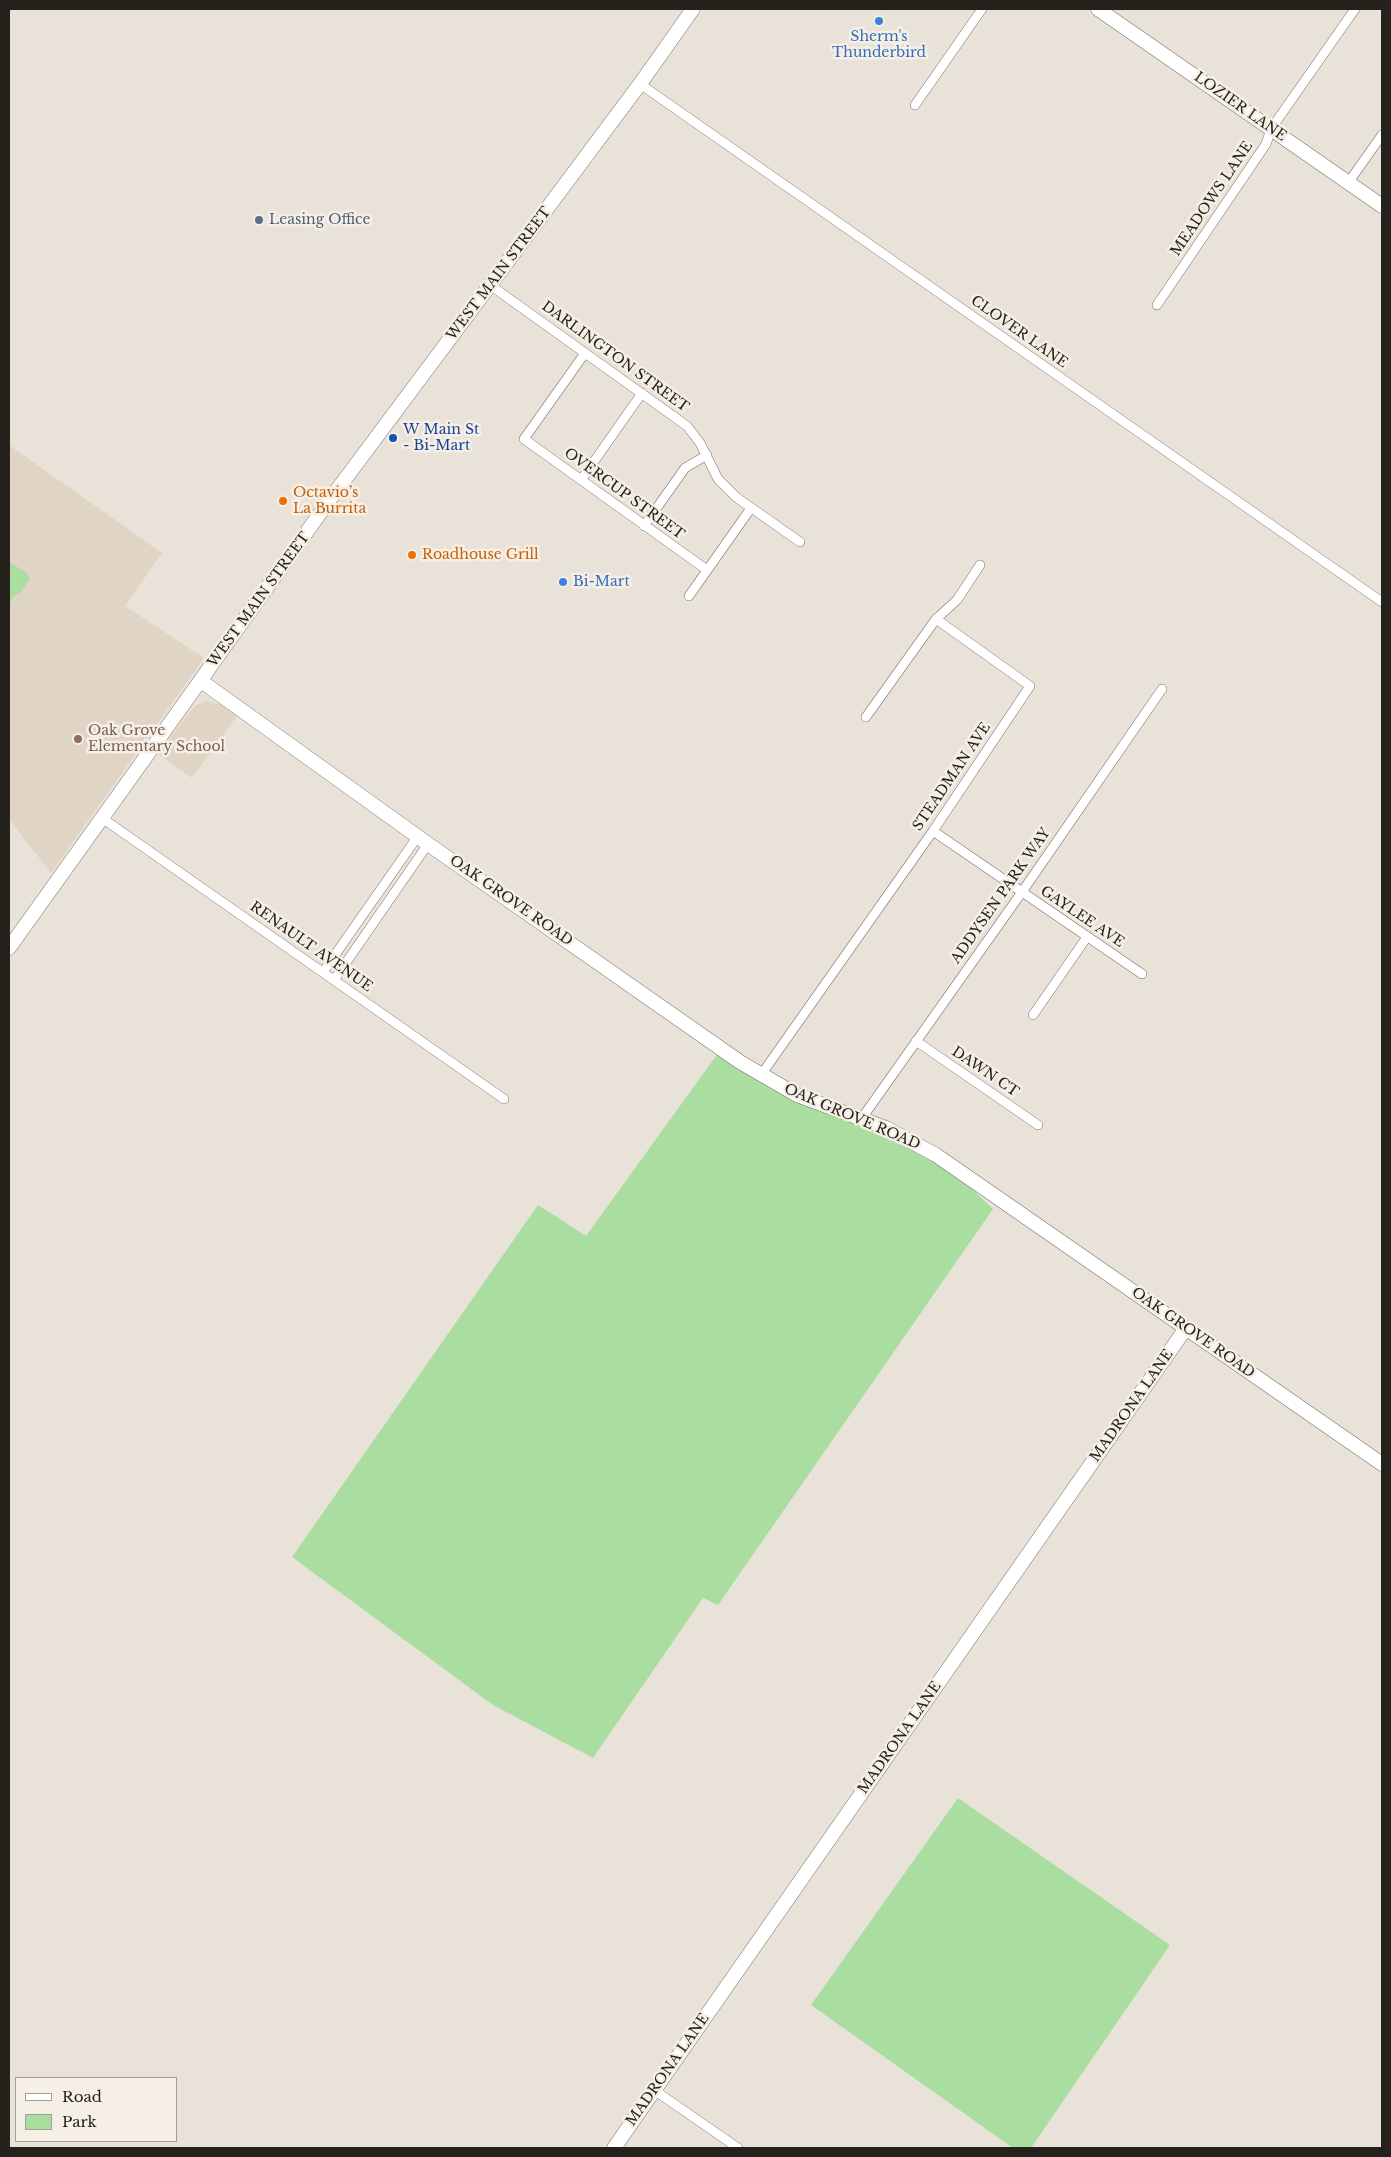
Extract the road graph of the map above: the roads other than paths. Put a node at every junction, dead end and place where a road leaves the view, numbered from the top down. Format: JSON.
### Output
{"nodes":[{"id":1,"x":982,"y":9,"type":"edge"},
{"id":2,"x":1098,"y":9,"type":"edge"},
{"id":3,"x":1355,"y":9,"type":"edge"},
{"id":4,"x":692,"y":10,"type":"edge"},
{"id":5,"x":640,"y":84,"type":"junction"},
{"id":6,"x":915,"y":105,"type":"dead end"},
{"id":7,"x":1271,"y":129,"type":"junction"},
{"id":8,"x":1382,"y":135,"type":"edge"},
{"id":9,"x":1348,"y":183,"type":"junction"},
{"id":10,"x":1382,"y":206,"type":"edge"},
{"id":11,"x":490,"y":285,"type":"junction"},
{"id":12,"x":1157,"y":305,"type":"dead end"},
{"id":13,"x":585,"y":353,"type":"junction"},
{"id":14,"x":642,"y":393,"type":"junction"},
{"id":15,"x":707,"y":455,"type":"junction"},
{"id":16,"x":581,"y":480,"type":"junction"},
{"id":17,"x":750,"y":508,"type":"junction"},
{"id":18,"x":644,"y":526,"type":"junction"},
{"id":19,"x":800,"y":542,"type":"dead end"},
{"id":20,"x":980,"y":565,"type":"dead end"},
{"id":21,"x":707,"y":570,"type":"junction"},
{"id":22,"x":689,"y":596,"type":"dead end"},
{"id":23,"x":1382,"y":602,"type":"edge"},
{"id":24,"x":936,"y":619,"type":"junction"},
{"id":25,"x":201,"y":681,"type":"junction"},
{"id":26,"x":1162,"y":689,"type":"dead end"},
{"id":27,"x":866,"y":716,"type":"dead end"},
{"id":28,"x":102,"y":818,"type":"junction"},
{"id":29,"x":933,"y":831,"type":"junction"},
{"id":30,"x":423,"y":840,"type":"junction"},
{"id":31,"x":1022,"y":892,"type":"junction"},
{"id":32,"x":1087,"y":937,"type":"junction"},
{"id":33,"x":9,"y":948,"type":"edge"},
{"id":34,"x":323,"y":972,"type":"junction"},
{"id":35,"x":1142,"y":974,"type":"dead end"},
{"id":36,"x":334,"y":980,"type":"junction"},
{"id":37,"x":1033,"y":1015,"type":"dead end"},
{"id":38,"x":916,"y":1041,"type":"junction"},
{"id":39,"x":761,"y":1075,"type":"junction"},
{"id":40,"x":504,"y":1099,"type":"dead end"},
{"id":41,"x":862,"y":1118,"type":"junction"},
{"id":42,"x":1038,"y":1125,"type":"dead end"},
{"id":43,"x":1186,"y":1328,"type":"junction"},
{"id":44,"x":1382,"y":1464,"type":"edge"},
{"id":45,"x":654,"y":2090,"type":"junction"},
{"id":46,"x":614,"y":2148,"type":"edge"},
{"id":47,"x":738,"y":2148,"type":"edge"}],
"edges":[{"from":1,"to":6,"type":"street"},
{"from":2,"to":7,"type":"street","name":"LOZIER LANE"},
{"from":3,"to":7,"type":"street","name":"MEADOWS LANE"},
{"from":4,"to":5,"type":"street"},
{"from":5,"to":11,"type":"street","name":"WEST MAIN STREET"},
{"from":5,"to":23,"type":"street","name":"CLOVER LANE"},
{"from":7,"to":9,"type":"street","name":"LOZIER LANE"},
{"from":7,"to":12,"type":"street","name":"MEADOWS LANE"},
{"from":8,"to":9,"type":"street"},
{"from":9,"to":10,"type":"street","name":"LOZIER LANE"},
{"from":11,"to":13,"type":"street","name":"DARLINGTON STREET"},
{"from":11,"to":25,"type":"street","name":"WEST MAIN STREET"},
{"from":13,"to":14,"type":"street","name":"DARLINGTON STREET"},
{"from":13,"to":16,"type":"street","name":"OVERCUP STREET"},
{"from":14,"to":15,"type":"street","name":"DARLINGTON STREET"},
{"from":14,"to":16,"type":"street"},
{"from":15,"to":17,"type":"street","name":"DARLINGTON STREET"},
{"from":15,"to":18,"type":"street"},
{"from":16,"to":18,"type":"street","name":"OVERCUP STREET"},
{"from":17,"to":19,"type":"street","name":"DARLINGTON STREET"},
{"from":17,"to":21,"type":"street"},
{"from":18,"to":21,"type":"street","name":"OVERCUP STREET"},
{"from":20,"to":24,"type":"street"},
{"from":21,"to":22,"type":"street"},
{"from":24,"to":27,"type":"street"},
{"from":24,"to":29,"type":"street","name":"STEADMAN AVE"},
{"from":25,"to":28,"type":"street","name":"WEST MAIN STREET"},
{"from":25,"to":30,"type":"street","name":"OAK GROVE ROAD"},
{"from":26,"to":31,"type":"street","name":"ADDYSEN PARK WAY"},
{"from":28,"to":33,"type":"street","name":"WEST MAIN STREET"},
{"from":28,"to":34,"type":"street","name":"RENAULT AVENUE"},
{"from":29,"to":31,"type":"street","name":"GAYLEE AVE"},
{"from":29,"to":39,"type":"street","name":"STEADMAN AVE"},
{"from":30,"to":34,"type":"street"},
{"from":30,"to":36,"type":"street"},
{"from":30,"to":39,"type":"street","name":"OAK GROVE ROAD"},
{"from":31,"to":32,"type":"street","name":"GAYLEE AVE"},
{"from":31,"to":38,"type":"street","name":"ADDYSEN PARK WAY"},
{"from":32,"to":35,"type":"street","name":"GAYLEE AVE"},
{"from":32,"to":37,"type":"street"},
{"from":34,"to":36,"type":"street","name":"RENAULT AVENUE"},
{"from":36,"to":40,"type":"street","name":"RENAULT AVENUE"},
{"from":38,"to":41,"type":"street","name":"ADDYSEN PARK WAY"},
{"from":38,"to":42,"type":"street","name":"DAWN CT"},
{"from":39,"to":41,"type":"street","name":"OAK GROVE ROAD"},
{"from":41,"to":43,"type":"street","name":"OAK GROVE ROAD"},
{"from":43,"to":44,"type":"street","name":"OAK GROVE ROAD"},
{"from":43,"to":45,"type":"street","name":"MADRONA LANE"},
{"from":45,"to":46,"type":"street","name":"MADRONA LANE"},
{"from":45,"to":47,"type":"street"}]}
